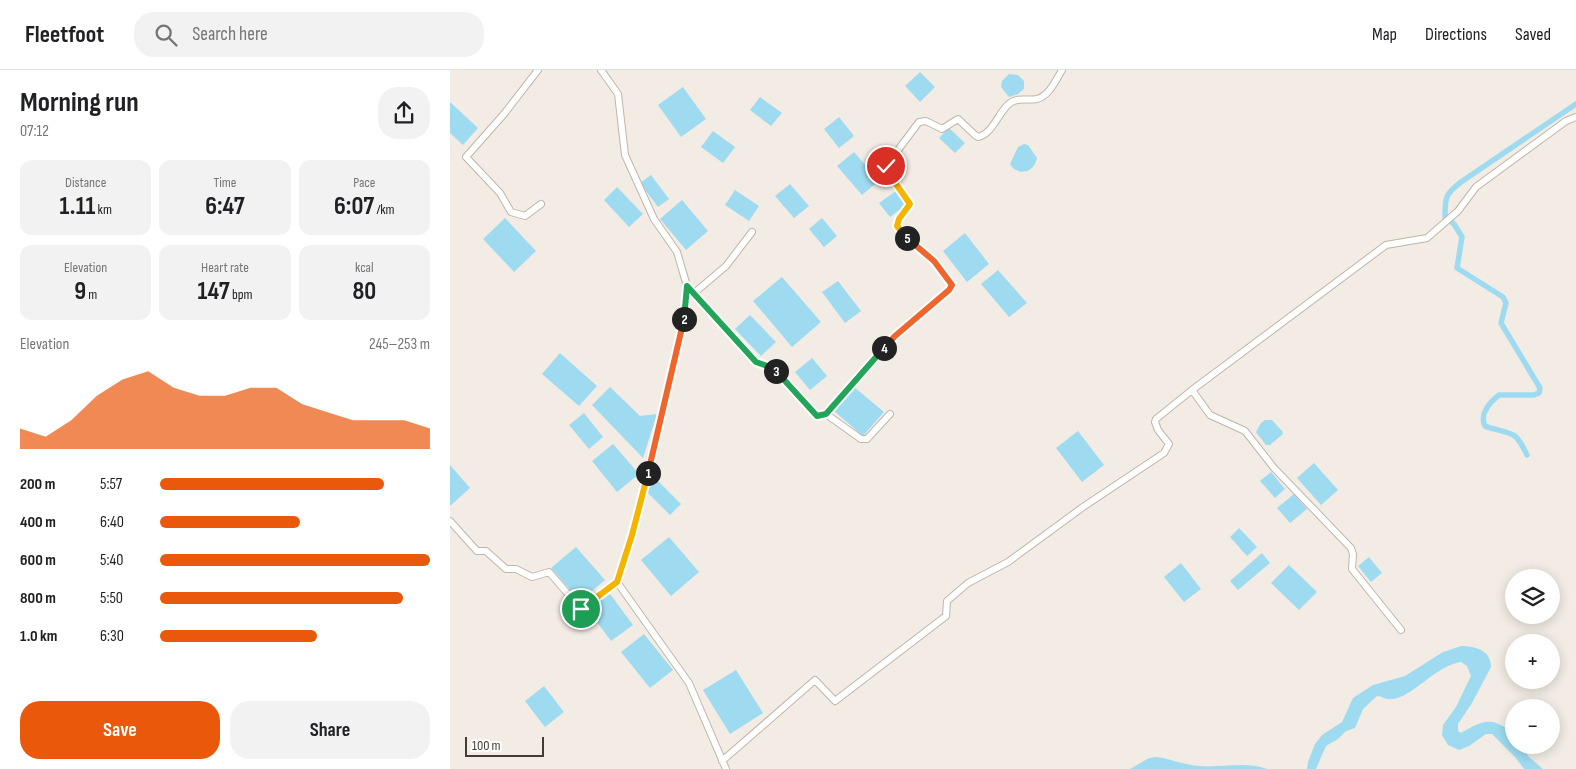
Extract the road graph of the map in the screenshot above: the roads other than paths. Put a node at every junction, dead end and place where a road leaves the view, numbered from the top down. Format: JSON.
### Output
{"nodes":[{"id":1,"x":538,"y":70,"type":"edge"},
{"id":2,"x":601,"y":70,"type":"edge"},
{"id":3,"x":1062,"y":70,"type":"edge"},
{"id":4,"x":1576,"y":117,"type":"edge"},
{"id":5,"x":541,"y":204,"type":"dead end"},
{"id":6,"x":752,"y":232,"type":"dead end"},
{"id":7,"x":687,"y":286,"type":"junction"},
{"id":8,"x":693,"y":294,"type":"junction"},
{"id":9,"x":1192,"y":390,"type":"junction"},
{"id":10,"x":826,"y":414,"type":"junction"},
{"id":11,"x":890,"y":414,"type":"dead end"},
{"id":12,"x":450,"y":520,"type":"edge"},
{"id":13,"x":617,"y":582,"type":"junction"},
{"id":14,"x":1402,"y":630,"type":"dead end"},
{"id":15,"x":722,"y":761,"type":"junction"},
{"id":16,"x":726,"y":769,"type":"edge"}],
"edges":[{"from":1,"to":5,"type":"street"},
{"from":2,"to":7,"type":"street"},
{"from":3,"to":10,"type":"street"},
{"from":4,"to":9,"type":"street"},
{"from":6,"to":8,"type":"street"},
{"from":7,"to":8,"type":"street"},
{"from":7,"to":13,"type":"street"},
{"from":8,"to":10,"type":"street"},
{"from":9,"to":14,"type":"street"},
{"from":9,"to":15,"type":"street"},
{"from":10,"to":11,"type":"street"},
{"from":12,"to":13,"type":"street"},
{"from":13,"to":15,"type":"street"},
{"from":15,"to":16,"type":"street"}]}
